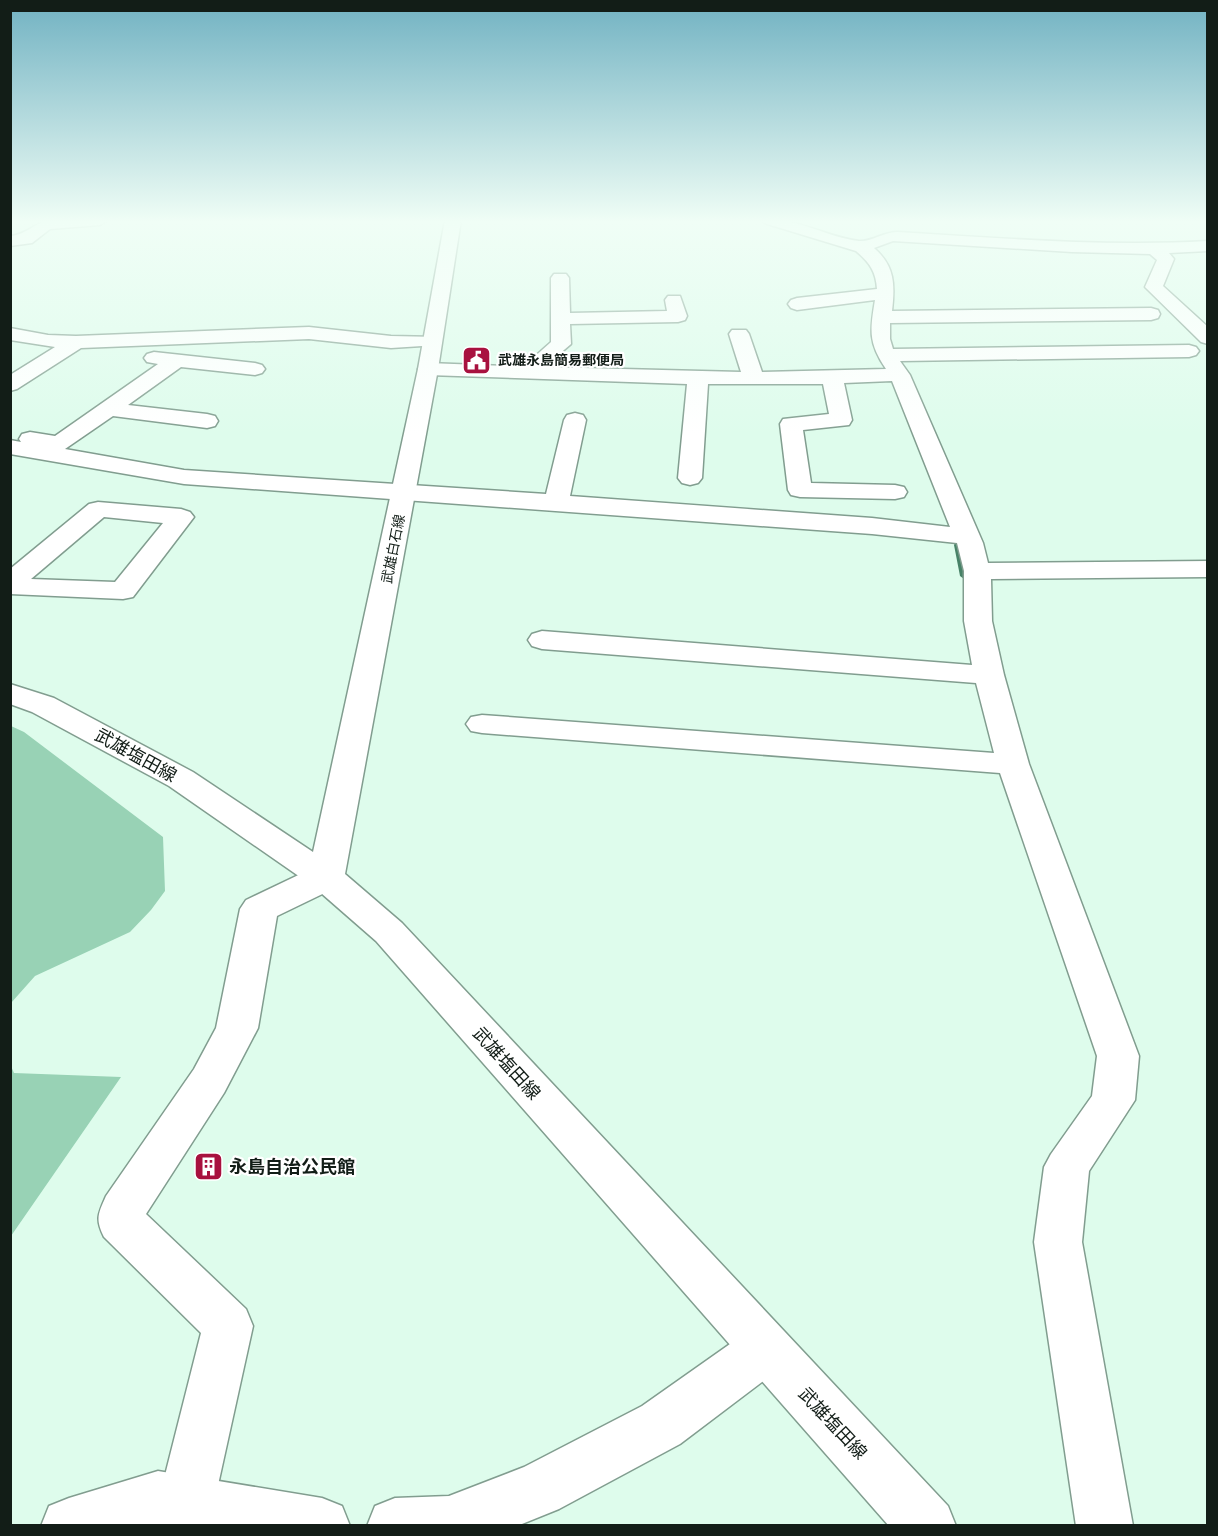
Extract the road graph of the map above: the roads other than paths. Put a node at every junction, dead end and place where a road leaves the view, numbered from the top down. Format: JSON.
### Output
{"nodes":[{"id":1,"x":440,"y":292,"type":"edge"},
{"id":2,"x":560,"y":292,"type":"edge"},
{"id":3,"x":1159,"y":292,"type":"edge"},
{"id":4,"x":885,"y":293,"type":"joint"},
{"id":5,"x":674,"y":300,"type":"dead end"},
{"id":6,"x":797,"y":304,"type":"dead end"},
{"id":7,"x":1108,"y":314,"type":"junction"},
{"id":8,"x":1151,"y":314,"type":"dead end"},
{"id":9,"x":883,"y":317,"type":"junction"},
{"id":10,"x":560,"y":320,"type":"junction"},
{"id":11,"x":10,"y":334,"type":"edge"},
{"id":12,"x":739,"y":334,"type":"dead end"},
{"id":13,"x":1208,"y":338,"type":"edge"},
{"id":14,"x":431,"y":341,"type":"junction"},
{"id":15,"x":71,"y":346,"type":"junction"},
{"id":16,"x":1190,"y":351,"type":"dead end"},
{"id":17,"x":1142,"y":352,"type":"junction"},
{"id":18,"x":176,"y":361,"type":"junction"},
{"id":19,"x":893,"y":365,"type":"junction"},
{"id":20,"x":255,"y":369,"type":"dead end"},
{"id":21,"x":428,"y":369,"type":"junction"},
{"id":22,"x":506,"y":372,"type":"junction"},
{"id":23,"x":754,"y":378,"type":"junction"},
{"id":24,"x":832,"y":378,"type":"junction"},
{"id":25,"x":698,"y":379,"type":"junction"},
{"id":26,"x":10,"y":385,"type":"edge"},
{"id":27,"x":108,"y":409,"type":"junction"},
{"id":28,"x":574,"y":420,"type":"dead end"},
{"id":29,"x":207,"y":421,"type":"dead end"},
{"id":30,"x":10,"y":436,"type":"edge"},
{"id":31,"x":10,"y":447,"type":"edge"},
{"id":32,"x":690,"y":478,"type":"dead end"},
{"id":33,"x":404,"y":491,"type":"junction"},
{"id":34,"x":895,"y":492,"type":"dead end"},
{"id":35,"x":556,"y":502,"type":"junction"},
{"id":36,"x":972,"y":554,"type":"junction"},
{"id":37,"x":1208,"y":569,"type":"edge"},
{"id":38,"x":10,"y":585,"type":"edge"},
{"id":39,"x":542,"y":640,"type":"dead end"},
{"id":40,"x":989,"y":675,"type":"junction"},
{"id":41,"x":10,"y":693,"type":"edge"},
{"id":42,"x":482,"y":724,"type":"dead end"},
{"id":43,"x":1013,"y":764,"type":"junction"},
{"id":44,"x":326,"y":877,"type":"junction"},
{"id":45,"x":765,"y":1349,"type":"junction"},
{"id":46,"x":186,"y":1503,"type":"junction"},
{"id":47,"x":69,"y":1526,"type":"edge"},
{"id":48,"x":322,"y":1526,"type":"edge"},
{"id":49,"x":395,"y":1526,"type":"edge"},
{"id":50,"x":928,"y":1526,"type":"edge"},
{"id":51,"x":1104,"y":1526,"type":"edge"}],
"edges":[{"from":1,"to":14,"type":"street","name":"武雄白石線"},
{"from":2,"to":10,"type":"street"},
{"from":3,"to":13,"type":"street"},
{"from":4,"to":6,"type":"street"},
{"from":4,"to":9,"type":"street"},
{"from":5,"to":10,"type":"street"},
{"from":7,"to":8,"type":"street"},
{"from":7,"to":9,"type":"street"},
{"from":7,"to":17,"type":"street"},
{"from":9,"to":19,"type":"street"},
{"from":10,"to":22,"type":"street"},
{"from":11,"to":15,"type":"street"},
{"from":12,"to":23,"type":"street"},
{"from":14,"to":15,"type":"street"},
{"from":14,"to":21,"type":"street","name":"武雄白石線"},
{"from":15,"to":18,"type":"street"},
{"from":15,"to":26,"type":"street"},
{"from":16,"to":17,"type":"street"},
{"from":17,"to":19,"type":"street"},
{"from":18,"to":20,"type":"street"},
{"from":18,"to":27,"type":"street"},
{"from":19,"to":24,"type":"street"},
{"from":19,"to":36,"type":"street"},
{"from":21,"to":22,"type":"street"},
{"from":21,"to":33,"type":"street","name":"武雄白石線"},
{"from":22,"to":25,"type":"street"},
{"from":23,"to":24,"type":"street"},
{"from":23,"to":25,"type":"street"},
{"from":24,"to":34,"type":"street"},
{"from":25,"to":32,"type":"street"},
{"from":27,"to":29,"type":"street"},
{"from":27,"to":30,"type":"street"},
{"from":28,"to":35,"type":"street"},
{"from":31,"to":33,"type":"street"},
{"from":33,"to":35,"type":"street"},
{"from":33,"to":44,"type":"street","name":"武雄白石線"},
{"from":35,"to":36,"type":"street"},
{"from":36,"to":37,"type":"street"},
{"from":36,"to":40,"type":"street"},
{"from":38,"to":38,"type":"street"},
{"from":39,"to":40,"type":"street"},
{"from":40,"to":43,"type":"street"},
{"from":41,"to":44,"type":"street","name":"武雄塩田線"},
{"from":42,"to":43,"type":"street"},
{"from":43,"to":51,"type":"street"},
{"from":44,"to":45,"type":"street","name":"武雄塩田線"},
{"from":44,"to":46,"type":"street"},
{"from":45,"to":49,"type":"street"},
{"from":45,"to":50,"type":"street","name":"武雄塩田線"},
{"from":46,"to":47,"type":"street"},
{"from":46,"to":48,"type":"street"}]}
